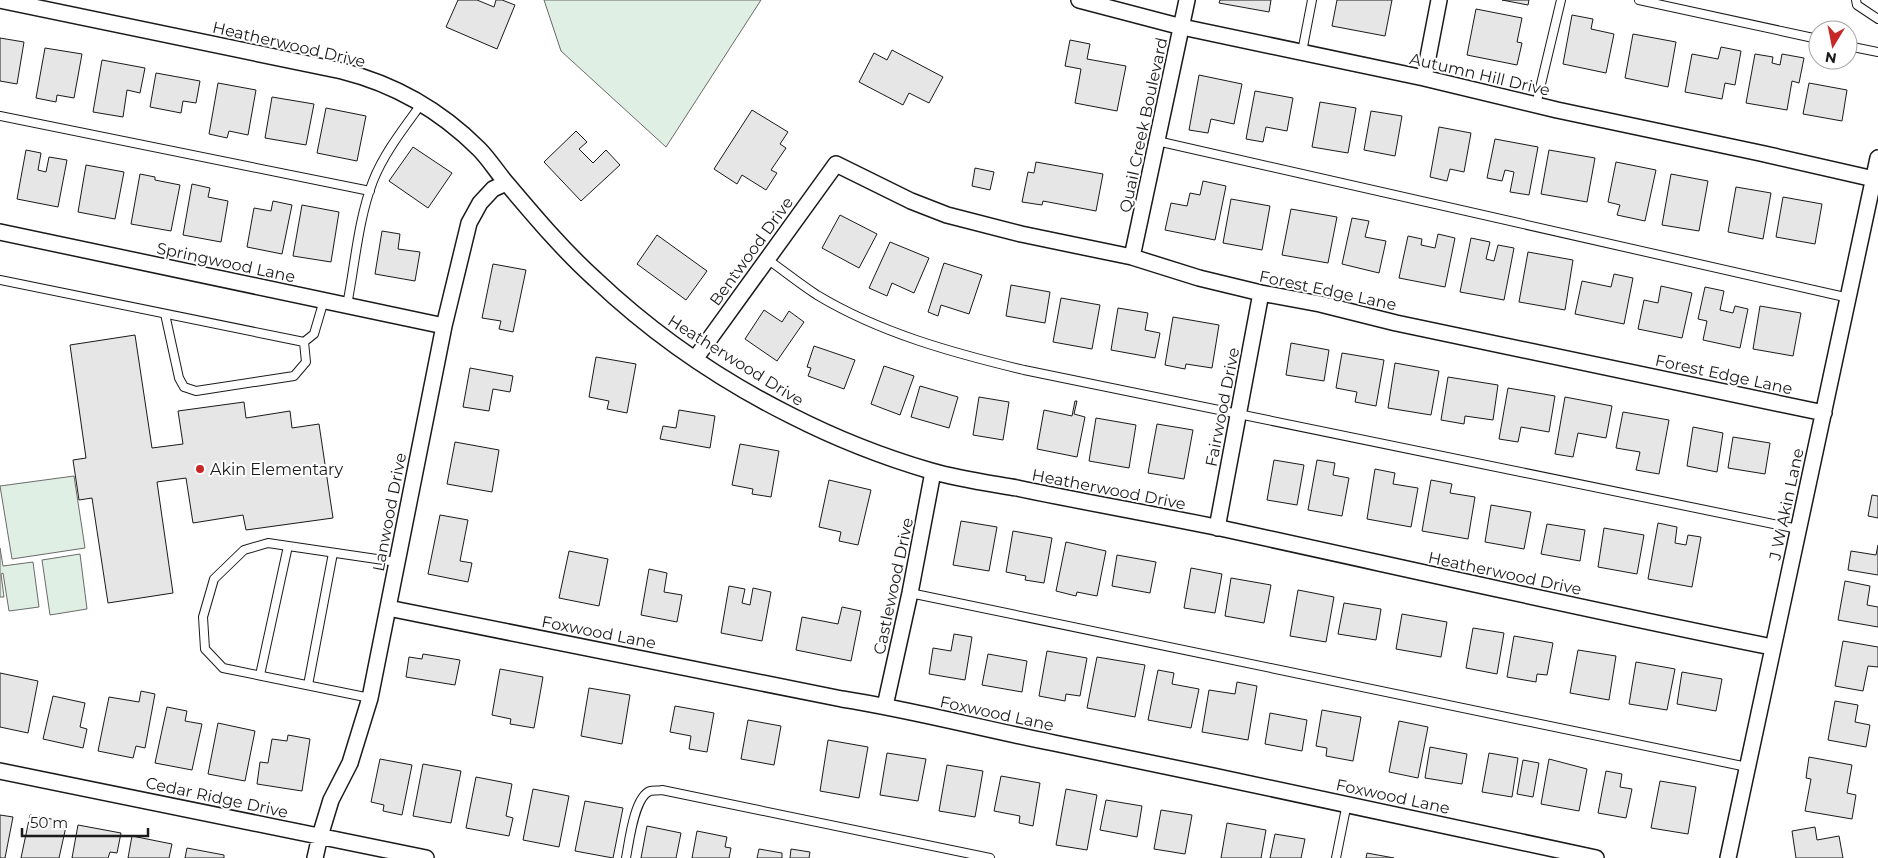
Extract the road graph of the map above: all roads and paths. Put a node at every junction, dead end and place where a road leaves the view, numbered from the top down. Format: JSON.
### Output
{"nodes":[{"id":1,"x":0,"y":0,"type":"edge"},
{"id":2,"x":1079,"y":0,"type":"edge"},
{"id":3,"x":1187,"y":0,"type":"edge"},
{"id":4,"x":1312,"y":0,"type":"edge"},
{"id":5,"x":1439,"y":0,"type":"edge"},
{"id":6,"x":1562,"y":0,"type":"edge"},
{"id":7,"x":1639,"y":0,"type":"edge"},
{"id":8,"x":1856,"y":0,"type":"edge"},
{"id":9,"x":1878,"y":19,"type":"edge"},
{"id":10,"x":1182,"y":27,"type":"junction"},
{"id":11,"x":1808,"y":37,"type":"edge"},
{"id":12,"x":1858,"y":48,"type":"edge"},
{"id":13,"x":1302,"y":52,"type":"junction"},
{"id":14,"x":1878,"y":52,"type":"edge"},
{"id":15,"x":1424,"y":78,"type":"junction"},
{"id":16,"x":422,"y":103,"type":"junction"},
{"id":17,"x":1536,"y":105,"type":"junction"},
{"id":18,"x":0,"y":116,"type":"edge"},
{"id":19,"x":1157,"y":141,"type":"junction"},
{"id":20,"x":1878,"y":158,"type":"edge"},
{"id":21,"x":836,"y":164,"type":"joint"},
{"id":22,"x":1874,"y":180,"type":"junction"},
{"id":23,"x":506,"y":183,"type":"junction"},
{"id":24,"x":370,"y":191,"type":"junction"},
{"id":25,"x":0,"y":232,"type":"edge"},
{"id":26,"x":1132,"y":257,"type":"junction"},
{"id":27,"x":767,"y":259,"type":"junction"},
{"id":28,"x":0,"y":280,"type":"edge"},
{"id":29,"x":1261,"y":293,"type":"junction"},
{"id":30,"x":1849,"y":298,"type":"junction"},
{"id":31,"x":324,"y":300,"type":"junction"},
{"id":32,"x":347,"y":306,"type":"junction"},
{"id":33,"x":165,"y":314,"type":"junction"},
{"id":34,"x":444,"y":326,"type":"junction"},
{"id":35,"x":304,"y":342,"type":"junction"},
{"id":36,"x":695,"y":359,"type":"junction"},
{"id":37,"x":1824,"y":412,"type":"junction"},
{"id":38,"x":1239,"y":414,"type":"junction"},
{"id":39,"x":933,"y":472,"type":"junction"},
{"id":40,"x":1217,"y":528,"type":"junction"},
{"id":41,"x":1798,"y":529,"type":"junction"},
{"id":42,"x":288,"y":546,"type":"junction"},
{"id":43,"x":333,"y":553,"type":"junction"},
{"id":44,"x":397,"y":562,"type":"junction"},
{"id":45,"x":910,"y":593,"type":"junction"},
{"id":46,"x":388,"y":608,"type":"junction"},
{"id":47,"x":1772,"y":647,"type":"junction"},
{"id":48,"x":260,"y":676,"type":"junction"},
{"id":49,"x":308,"y":685,"type":"junction"},
{"id":50,"x":370,"y":698,"type":"junction"},
{"id":51,"x":885,"y":706,"type":"junction"},
{"id":52,"x":1747,"y":767,"type":"junction"},
{"id":53,"x":0,"y":771,"type":"edge"},
{"id":54,"x":1347,"y":803,"type":"junction"},
{"id":55,"x":320,"y":836,"type":"junction"},
{"id":56,"x":315,"y":858,"type":"edge"},
{"id":57,"x":426,"y":858,"type":"edge"},
{"id":58,"x":626,"y":858,"type":"edge"},
{"id":59,"x":990,"y":858,"type":"edge"},
{"id":60,"x":1336,"y":858,"type":"edge"},
{"id":61,"x":1596,"y":858,"type":"edge"},
{"id":62,"x":1728,"y":858,"type":"edge"}],
"edges":[{"from":1,"to":16,"type":"street","name":"Heatherwood Drive"},
{"from":2,"to":10,"type":"street","name":"Autumn Hill Drive"},
{"from":3,"to":10,"type":"street","name":"Quail Creek Boulevard"},
{"from":4,"to":13,"type":"lane"},
{"from":5,"to":15,"type":"street"},
{"from":6,"to":17,"type":"lane"},
{"from":7,"to":11,"type":"lane"},
{"from":8,"to":9,"type":"lane"},
{"from":10,"to":13,"type":"street","name":"Autumn Hill Drive"},
{"from":10,"to":19,"type":"street","name":"Quail Creek Boulevard"},
{"from":12,"to":14,"type":"lane"},
{"from":13,"to":15,"type":"street","name":"Autumn Hill Drive"},
{"from":15,"to":17,"type":"street","name":"Autumn Hill Drive"},
{"from":16,"to":23,"type":"street","name":"Heatherwood Drive"},
{"from":16,"to":24,"type":"lane"},
{"from":17,"to":22,"type":"street","name":"Autumn Hill Drive"},
{"from":18,"to":24,"type":"lane"},
{"from":19,"to":26,"type":"street","name":"Quail Creek Boulevard"},
{"from":19,"to":30,"type":"lane"},
{"from":20,"to":22,"type":"street","name":"J W Akin Lane"},
{"from":21,"to":26,"type":"street","name":"Forest Edge Lane"},
{"from":21,"to":27,"type":"street","name":"Bentwood Drive"},
{"from":22,"to":30,"type":"street","name":"J W Akin Lane"},
{"from":23,"to":34,"type":"street","name":"Lanwood Drive"},
{"from":23,"to":36,"type":"street","name":"Heatherwood Drive"},
{"from":24,"to":32,"type":"lane"},
{"from":25,"to":31,"type":"street","name":"Springwood Lane"},
{"from":26,"to":29,"type":"street","name":"Forest Edge Lane"},
{"from":27,"to":36,"type":"street","name":"Bentwood Drive"},
{"from":27,"to":38,"type":"lane"},
{"from":28,"to":33,"type":"lane"},
{"from":29,"to":37,"type":"street","name":"Forest Edge Lane"},
{"from":29,"to":38,"type":"street","name":"Fairwood Drive"},
{"from":30,"to":37,"type":"street","name":"J W Akin Lane"},
{"from":31,"to":32,"type":"street","name":"Springwood Lane"},
{"from":31,"to":35,"type":"lane"},
{"from":32,"to":34,"type":"street","name":"Springwood Lane"},
{"from":33,"to":35,"type":"lane"},
{"from":33,"to":35,"type":"lane"},
{"from":34,"to":44,"type":"street","name":"Lanwood Drive"},
{"from":36,"to":39,"type":"street","name":"Heatherwood Drive"},
{"from":37,"to":41,"type":"street","name":"J W Akin Lane"},
{"from":38,"to":40,"type":"street","name":"Fairwood Drive"},
{"from":38,"to":41,"type":"lane"},
{"from":39,"to":40,"type":"street","name":"Heatherwood Drive"},
{"from":39,"to":45,"type":"street","name":"Castlewood Drive"},
{"from":40,"to":47,"type":"street","name":"Heatherwood Drive"},
{"from":41,"to":47,"type":"street","name":"J W Akin Lane"},
{"from":42,"to":43,"type":"lane"},
{"from":42,"to":48,"type":"lane"},
{"from":42,"to":48,"type":"lane"},
{"from":43,"to":44,"type":"lane"},
{"from":43,"to":49,"type":"lane"},
{"from":44,"to":46,"type":"street","name":"Lanwood Drive"},
{"from":45,"to":51,"type":"street","name":"Castlewood Drive"},
{"from":45,"to":52,"type":"lane"},
{"from":46,"to":50,"type":"street","name":"Lanwood Drive"},
{"from":46,"to":51,"type":"street","name":"Foxwood Lane"},
{"from":47,"to":52,"type":"street","name":"J W Akin Lane"},
{"from":48,"to":49,"type":"lane"},
{"from":49,"to":50,"type":"lane"},
{"from":50,"to":55,"type":"street","name":"Lanwood Drive"},
{"from":51,"to":54,"type":"street","name":"Foxwood Lane"},
{"from":52,"to":62,"type":"street","name":"J W Akin Lane"},
{"from":53,"to":55,"type":"street","name":"Cedar Ridge Drive"},
{"from":54,"to":60,"type":"lane"},
{"from":54,"to":61,"type":"street","name":"Foxwood Lane"},
{"from":55,"to":56,"type":"street","name":"Lanwood Drive"},
{"from":55,"to":57,"type":"street","name":"Cedar Ridge Drive"},
{"from":58,"to":59,"type":"lane"}]}
